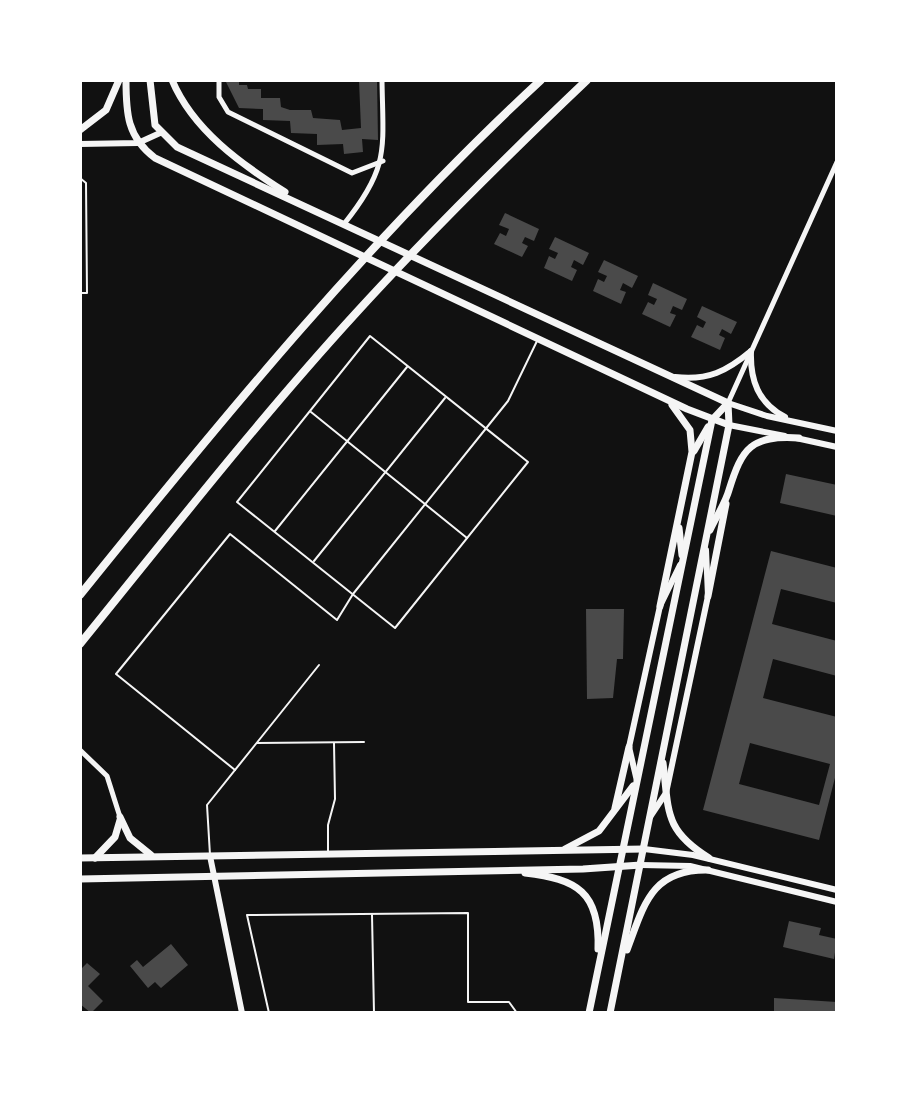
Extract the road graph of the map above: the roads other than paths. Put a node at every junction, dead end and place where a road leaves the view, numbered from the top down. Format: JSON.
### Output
{"nodes":[{"id":1,"x":119,"y":80,"type":"edge"},
{"id":2,"x":126,"y":80,"type":"edge"},
{"id":3,"x":150,"y":80,"type":"edge"},
{"id":4,"x":172,"y":80,"type":"edge"},
{"id":5,"x":219,"y":80,"type":"edge"},
{"id":6,"x":382,"y":80,"type":"edge"},
{"id":7,"x":541,"y":80,"type":"edge"},
{"id":8,"x":587,"y":80,"type":"edge"},
{"id":9,"x":80,"y":130,"type":"edge"},
{"id":10,"x":160,"y":133,"type":"junction"},
{"id":11,"x":138,"y":143,"type":"junction"},
{"id":12,"x":80,"y":144,"type":"edge"},
{"id":13,"x":383,"y":161,"type":"junction"},
{"id":14,"x":837,"y":162,"type":"edge"},
{"id":15,"x":80,"y":178,"type":"edge"},
{"id":16,"x":310,"y":209,"type":"junction"},
{"id":17,"x":344,"y":224,"type":"junction"},
{"id":18,"x":80,"y":293,"type":"edge"},
{"id":19,"x":538,"y":339,"type":"junction"},
{"id":20,"x":751,"y":351,"type":"junction"},
{"id":21,"x":408,"y":366,"type":"junction"},
{"id":22,"x":670,"y":376,"type":"junction"},
{"id":23,"x":661,"y":396,"type":"junction"},
{"id":24,"x":446,"y":397,"type":"junction"},
{"id":25,"x":728,"y":403,"type":"junction"},
{"id":26,"x":310,"y":411,"type":"junction"},
{"id":27,"x":712,"y":420,"type":"junction"},
{"id":28,"x":797,"y":423,"type":"junction"},
{"id":29,"x":729,"y":425,"type":"junction"},
{"id":30,"x":486,"y":429,"type":"junction"},
{"id":31,"x":837,"y":431,"type":"edge"},
{"id":32,"x":799,"y":438,"type":"junction"},
{"id":33,"x":347,"y":441,"type":"junction"},
{"id":34,"x":837,"y":447,"type":"edge"},
{"id":35,"x":692,"y":452,"type":"junction"},
{"id":36,"x":385,"y":472,"type":"junction"},
{"id":37,"x":729,"y":493,"type":"junction"},
{"id":38,"x":425,"y":504,"type":"junction"},
{"id":39,"x":678,"y":520,"type":"junction"},
{"id":40,"x":275,"y":532,"type":"junction"},
{"id":41,"x":467,"y":538,"type":"junction"},
{"id":42,"x":705,"y":539,"type":"junction"},
{"id":43,"x":682,"y":561,"type":"junction"},
{"id":44,"x":313,"y":562,"type":"junction"},
{"id":45,"x":353,"y":594,"type":"junction"},
{"id":46,"x":80,"y":595,"type":"edge"},
{"id":47,"x":708,"y":596,"type":"junction"},
{"id":48,"x":660,"y":606,"type":"junction"},
{"id":49,"x":80,"y":644,"type":"edge"},
{"id":50,"x":319,"y":665,"type":"dead end"},
{"id":51,"x":364,"y":742,"type":"dead end"},
{"id":52,"x":256,"y":743,"type":"junction"},
{"id":53,"x":334,"y":743,"type":"junction"},
{"id":54,"x":629,"y":747,"type":"junction"},
{"id":55,"x":80,"y":750,"type":"edge"},
{"id":56,"x":662,"y":757,"type":"junction"},
{"id":57,"x":235,"y":770,"type":"junction"},
{"id":58,"x":637,"y":781,"type":"junction"},
{"id":59,"x":666,"y":793,"type":"junction"},
{"id":60,"x":613,"y":814,"type":"junction"},
{"id":61,"x":120,"y":817,"type":"junction"},
{"id":62,"x":650,"y":817,"type":"junction"},
{"id":63,"x":622,"y":848,"type":"junction"},
{"id":64,"x":644,"y":849,"type":"junction"},
{"id":65,"x":563,"y":850,"type":"junction"},
{"id":66,"x":328,"y":854,"type":"junction"},
{"id":67,"x":210,"y":856,"type":"junction"},
{"id":68,"x":155,"y":857,"type":"junction"},
{"id":69,"x":80,"y":858,"type":"edge"},
{"id":70,"x":95,"y":858,"type":"junction"},
{"id":71,"x":709,"y":858,"type":"junction"},
{"id":72,"x":641,"y":865,"type":"junction"},
{"id":73,"x":618,"y":868,"type":"junction"},
{"id":74,"x":708,"y":870,"type":"junction"},
{"id":75,"x":511,"y":871,"type":"junction"},
{"id":76,"x":214,"y":878,"type":"junction"},
{"id":77,"x":80,"y":879,"type":"edge"},
{"id":78,"x":837,"y":890,"type":"edge"},
{"id":79,"x":837,"y":902,"type":"edge"},
{"id":80,"x":372,"y":914,"type":"junction"},
{"id":81,"x":619,"y":971,"type":"junction"},
{"id":82,"x":598,"y":972,"type":"junction"},
{"id":83,"x":242,"y":1013,"type":"edge"},
{"id":84,"x":269,"y":1013,"type":"edge"},
{"id":85,"x":374,"y":1013,"type":"edge"},
{"id":86,"x":517,"y":1013,"type":"edge"},
{"id":87,"x":589,"y":1013,"type":"edge"},
{"id":88,"x":610,"y":1013,"type":"edge"}],
"edges":[{"from":1,"to":9,"type":"main road"},
{"from":2,"to":11,"type":"main road"},
{"from":3,"to":10,"type":"main road"},
{"from":4,"to":16,"type":"main road"},
{"from":5,"to":13,"type":"street"},
{"from":6,"to":13,"type":"street"},
{"from":7,"to":46,"type":"highway"},
{"from":8,"to":49,"type":"highway"},
{"from":10,"to":11,"type":"street"},
{"from":10,"to":16,"type":"main road"},
{"from":11,"to":12,"type":"street"},
{"from":11,"to":19,"type":"main road"},
{"from":13,"to":17,"type":"street"},
{"from":14,"to":20,"type":"street"},
{"from":15,"to":18,"type":"lane"},
{"from":16,"to":17,"type":"main road"},
{"from":17,"to":22,"type":"main road"},
{"from":19,"to":23,"type":"main road"},
{"from":19,"to":30,"type":"lane"},
{"from":20,"to":22,"type":"street"},
{"from":20,"to":25,"type":"street"},
{"from":20,"to":28,"type":"street"},
{"from":21,"to":24,"type":"lane"},
{"from":21,"to":26,"type":"lane"},
{"from":21,"to":33,"type":"lane"},
{"from":22,"to":25,"type":"main road"},
{"from":23,"to":27,"type":"main road"},
{"from":23,"to":35,"type":"main road"},
{"from":24,"to":30,"type":"lane"},
{"from":24,"to":36,"type":"lane"},
{"from":25,"to":27,"type":"main road"},
{"from":25,"to":28,"type":"street"},
{"from":25,"to":29,"type":"main road"},
{"from":26,"to":33,"type":"lane"},
{"from":26,"to":40,"type":"lane"},
{"from":27,"to":29,"type":"main road"},
{"from":27,"to":35,"type":"main road"},
{"from":27,"to":43,"type":"main road"},
{"from":28,"to":31,"type":"street"},
{"from":29,"to":32,"type":"street"},
{"from":29,"to":42,"type":"main road"},
{"from":30,"to":38,"type":"lane"},
{"from":30,"to":41,"type":"lane"},
{"from":32,"to":34,"type":"street"},
{"from":32,"to":37,"type":"main road"},
{"from":33,"to":36,"type":"lane"},
{"from":33,"to":40,"type":"lane"},
{"from":35,"to":39,"type":"main road"},
{"from":36,"to":38,"type":"lane"},
{"from":36,"to":44,"type":"lane"},
{"from":37,"to":42,"type":"main road"},
{"from":37,"to":47,"type":"main road"},
{"from":38,"to":41,"type":"lane"},
{"from":38,"to":45,"type":"lane"},
{"from":39,"to":43,"type":"main road"},
{"from":39,"to":48,"type":"main road"},
{"from":40,"to":44,"type":"lane"},
{"from":41,"to":45,"type":"lane"},
{"from":42,"to":47,"type":"street"},
{"from":42,"to":56,"type":"main road"},
{"from":43,"to":48,"type":"street"},
{"from":43,"to":58,"type":"main road"},
{"from":44,"to":45,"type":"lane"},
{"from":45,"to":57,"type":"lane"},
{"from":47,"to":59,"type":"street"},
{"from":48,"to":54,"type":"street"},
{"from":50,"to":52,"type":"lane"},
{"from":51,"to":53,"type":"lane"},
{"from":52,"to":53,"type":"lane"},
{"from":52,"to":57,"type":"lane"},
{"from":53,"to":66,"type":"lane"},
{"from":54,"to":58,"type":"street"},
{"from":54,"to":60,"type":"main road"},
{"from":55,"to":61,"type":"street"},
{"from":56,"to":59,"type":"main road"},
{"from":56,"to":62,"type":"main road"},
{"from":57,"to":67,"type":"lane"},
{"from":58,"to":60,"type":"main road"},
{"from":58,"to":63,"type":"main road"},
{"from":59,"to":62,"type":"street"},
{"from":59,"to":71,"type":"main road"},
{"from":60,"to":65,"type":"main road"},
{"from":61,"to":68,"type":"main road"},
{"from":61,"to":70,"type":"main road"},
{"from":62,"to":64,"type":"main road"},
{"from":63,"to":64,"type":"main road"},
{"from":63,"to":65,"type":"main road"},
{"from":63,"to":73,"type":"main road"},
{"from":64,"to":71,"type":"street"},
{"from":64,"to":72,"type":"main road"},
{"from":65,"to":66,"type":"main road"},
{"from":66,"to":67,"type":"main road"},
{"from":67,"to":68,"type":"main road"},
{"from":67,"to":76,"type":"street"},
{"from":68,"to":70,"type":"main road"},
{"from":69,"to":70,"type":"main road"},
{"from":71,"to":78,"type":"street"},
{"from":72,"to":73,"type":"main road"},
{"from":72,"to":74,"type":"street"},
{"from":72,"to":81,"type":"main road"},
{"from":73,"to":75,"type":"main road"},
{"from":73,"to":82,"type":"main road"},
{"from":74,"to":79,"type":"street"},
{"from":74,"to":81,"type":"main road"},
{"from":75,"to":76,"type":"main road"},
{"from":75,"to":82,"type":"main road"},
{"from":76,"to":77,"type":"main road"},
{"from":76,"to":83,"type":"street"},
{"from":80,"to":84,"type":"lane"},
{"from":80,"to":85,"type":"lane"},
{"from":80,"to":86,"type":"lane"},
{"from":81,"to":88,"type":"main road"},
{"from":82,"to":87,"type":"main road"}]}
